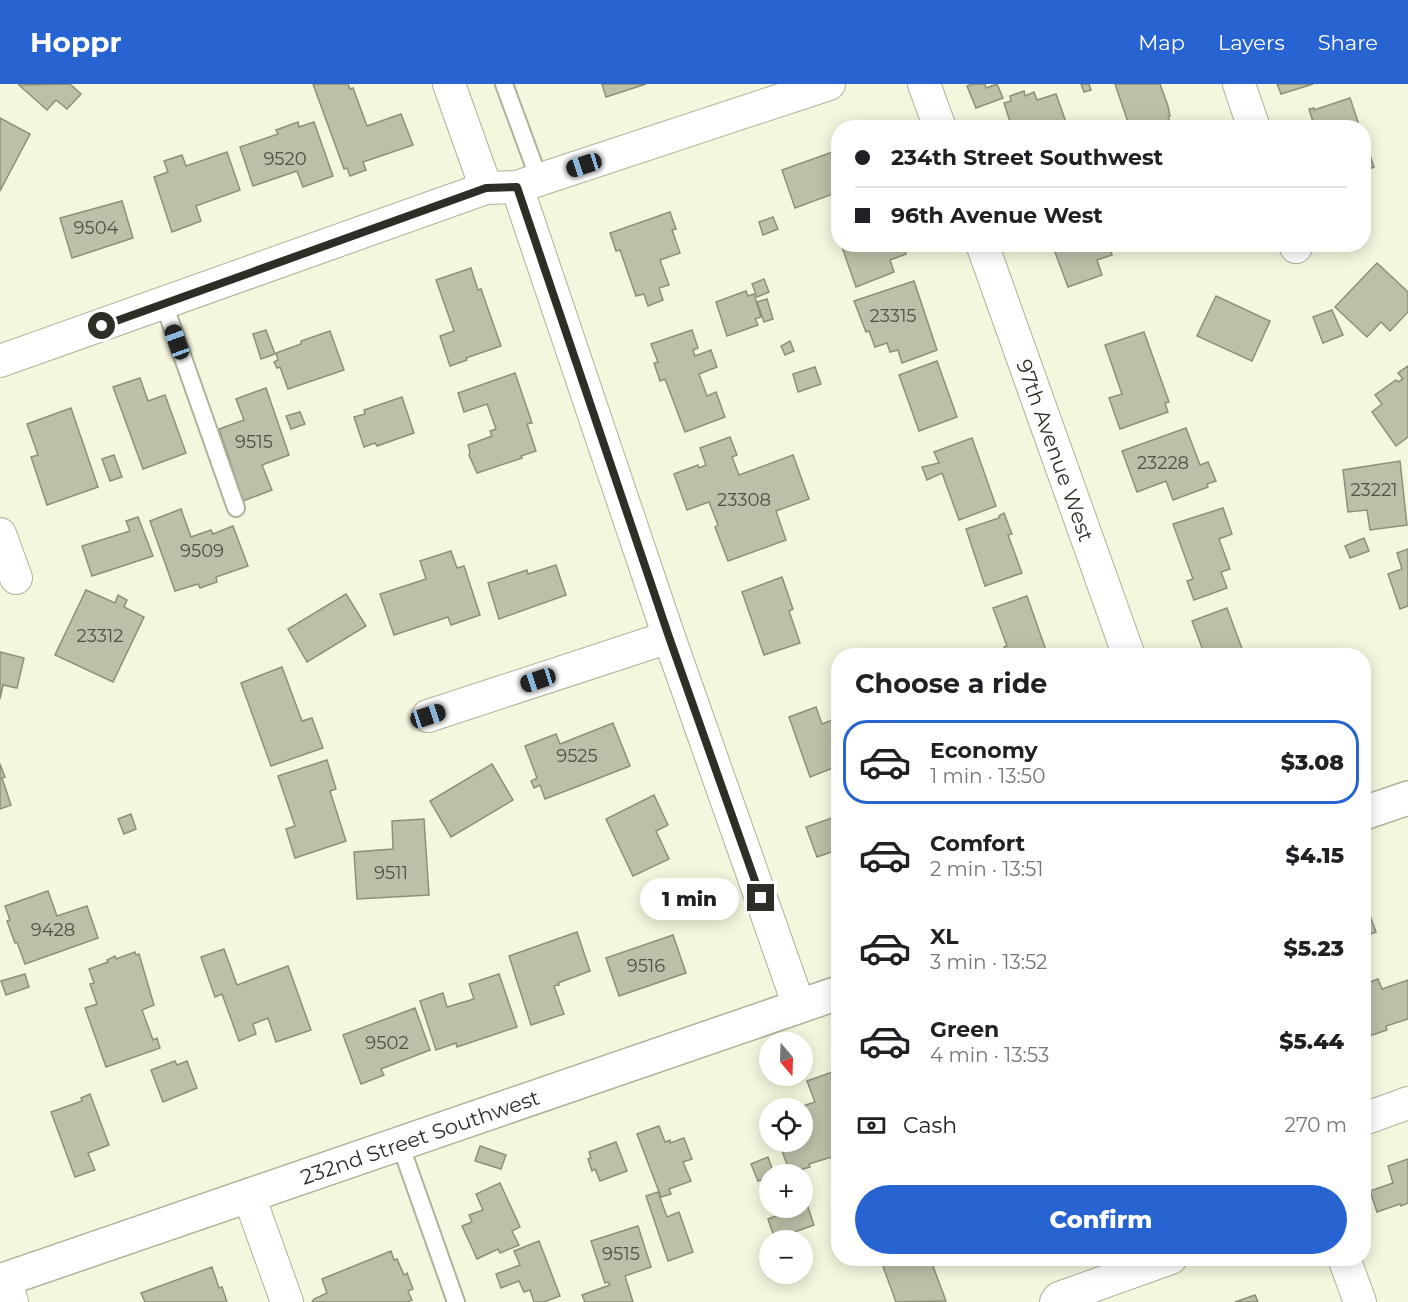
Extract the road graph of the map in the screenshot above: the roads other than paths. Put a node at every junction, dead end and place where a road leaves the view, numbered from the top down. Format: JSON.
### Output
{"nodes":[{"id":1,"x":449,"y":84,"type":"edge"},
{"id":2,"x":504,"y":84,"type":"edge"},
{"id":3,"x":829,"y":84,"type":"edge"},
{"id":4,"x":924,"y":84,"type":"edge"},
{"id":5,"x":1239,"y":84,"type":"edge"},
{"id":6,"x":937,"y":120,"type":"edge"},
{"id":7,"x":1251,"y":120,"type":"edge"},
{"id":8,"x":514,"y":185,"type":"junction"},
{"id":9,"x":985,"y":252,"type":"edge"},
{"id":10,"x":164,"y":304,"type":"junction"},
{"id":11,"x":0,"y":362,"type":"edge"},
{"id":12,"x":236,"y":508,"type":"dead end"},
{"id":13,"x":0,"y":534,"type":"edge"},
{"id":14,"x":15,"y":578,"type":"dead end"},
{"id":15,"x":669,"y":637,"type":"junction"},
{"id":16,"x":1126,"y":648,"type":"edge"},
{"id":17,"x":428,"y":716,"type":"dead end"},
{"id":18,"x":1408,"y":798,"type":"edge"},
{"id":19,"x":1371,"y":811,"type":"edge"},
{"id":20,"x":831,"y":995,"type":"edge"},
{"id":21,"x":799,"y":1006,"type":"junction"},
{"id":22,"x":1408,"y":1103,"type":"edge"},
{"id":23,"x":1371,"y":1116,"type":"edge"},
{"id":24,"x":400,"y":1144,"type":"junction"},
{"id":25,"x":249,"y":1196,"type":"junction"},
{"id":26,"x":1149,"y":1266,"type":"edge"},
{"id":27,"x":1347,"y":1266,"type":"edge"},
{"id":28,"x":6,"y":1288,"type":"edge"},
{"id":29,"x":286,"y":1302,"type":"edge"},
{"id":30,"x":456,"y":1302,"type":"edge"},
{"id":31,"x":1056,"y":1302,"type":"edge"},
{"id":32,"x":1360,"y":1302,"type":"edge"}],
"edges":[{"from":1,"to":8,"type":"street"},
{"from":2,"to":8,"type":"lane"},
{"from":3,"to":8,"type":"street"},
{"from":4,"to":6,"type":"street"},
{"from":5,"to":7,"type":"street"},
{"from":8,"to":10,"type":"street"},
{"from":8,"to":15,"type":"street"},
{"from":9,"to":16,"type":"street","name":"97th Avenue West"},
{"from":10,"to":11,"type":"street"},
{"from":10,"to":12,"type":"lane"},
{"from":13,"to":14,"type":"street"},
{"from":15,"to":17,"type":"street"},
{"from":15,"to":21,"type":"street"},
{"from":18,"to":19,"type":"street"},
{"from":20,"to":21,"type":"street","name":"232nd Street Southwest"},
{"from":21,"to":24,"type":"street","name":"232nd Street Southwest"},
{"from":22,"to":23,"type":"street"},
{"from":24,"to":25,"type":"street","name":"232nd Street Southwest"},
{"from":24,"to":30,"type":"lane"},
{"from":25,"to":28,"type":"street","name":"232nd Street Southwest"},
{"from":25,"to":29,"type":"street"},
{"from":26,"to":31,"type":"street"},
{"from":27,"to":32,"type":"street"}]}
